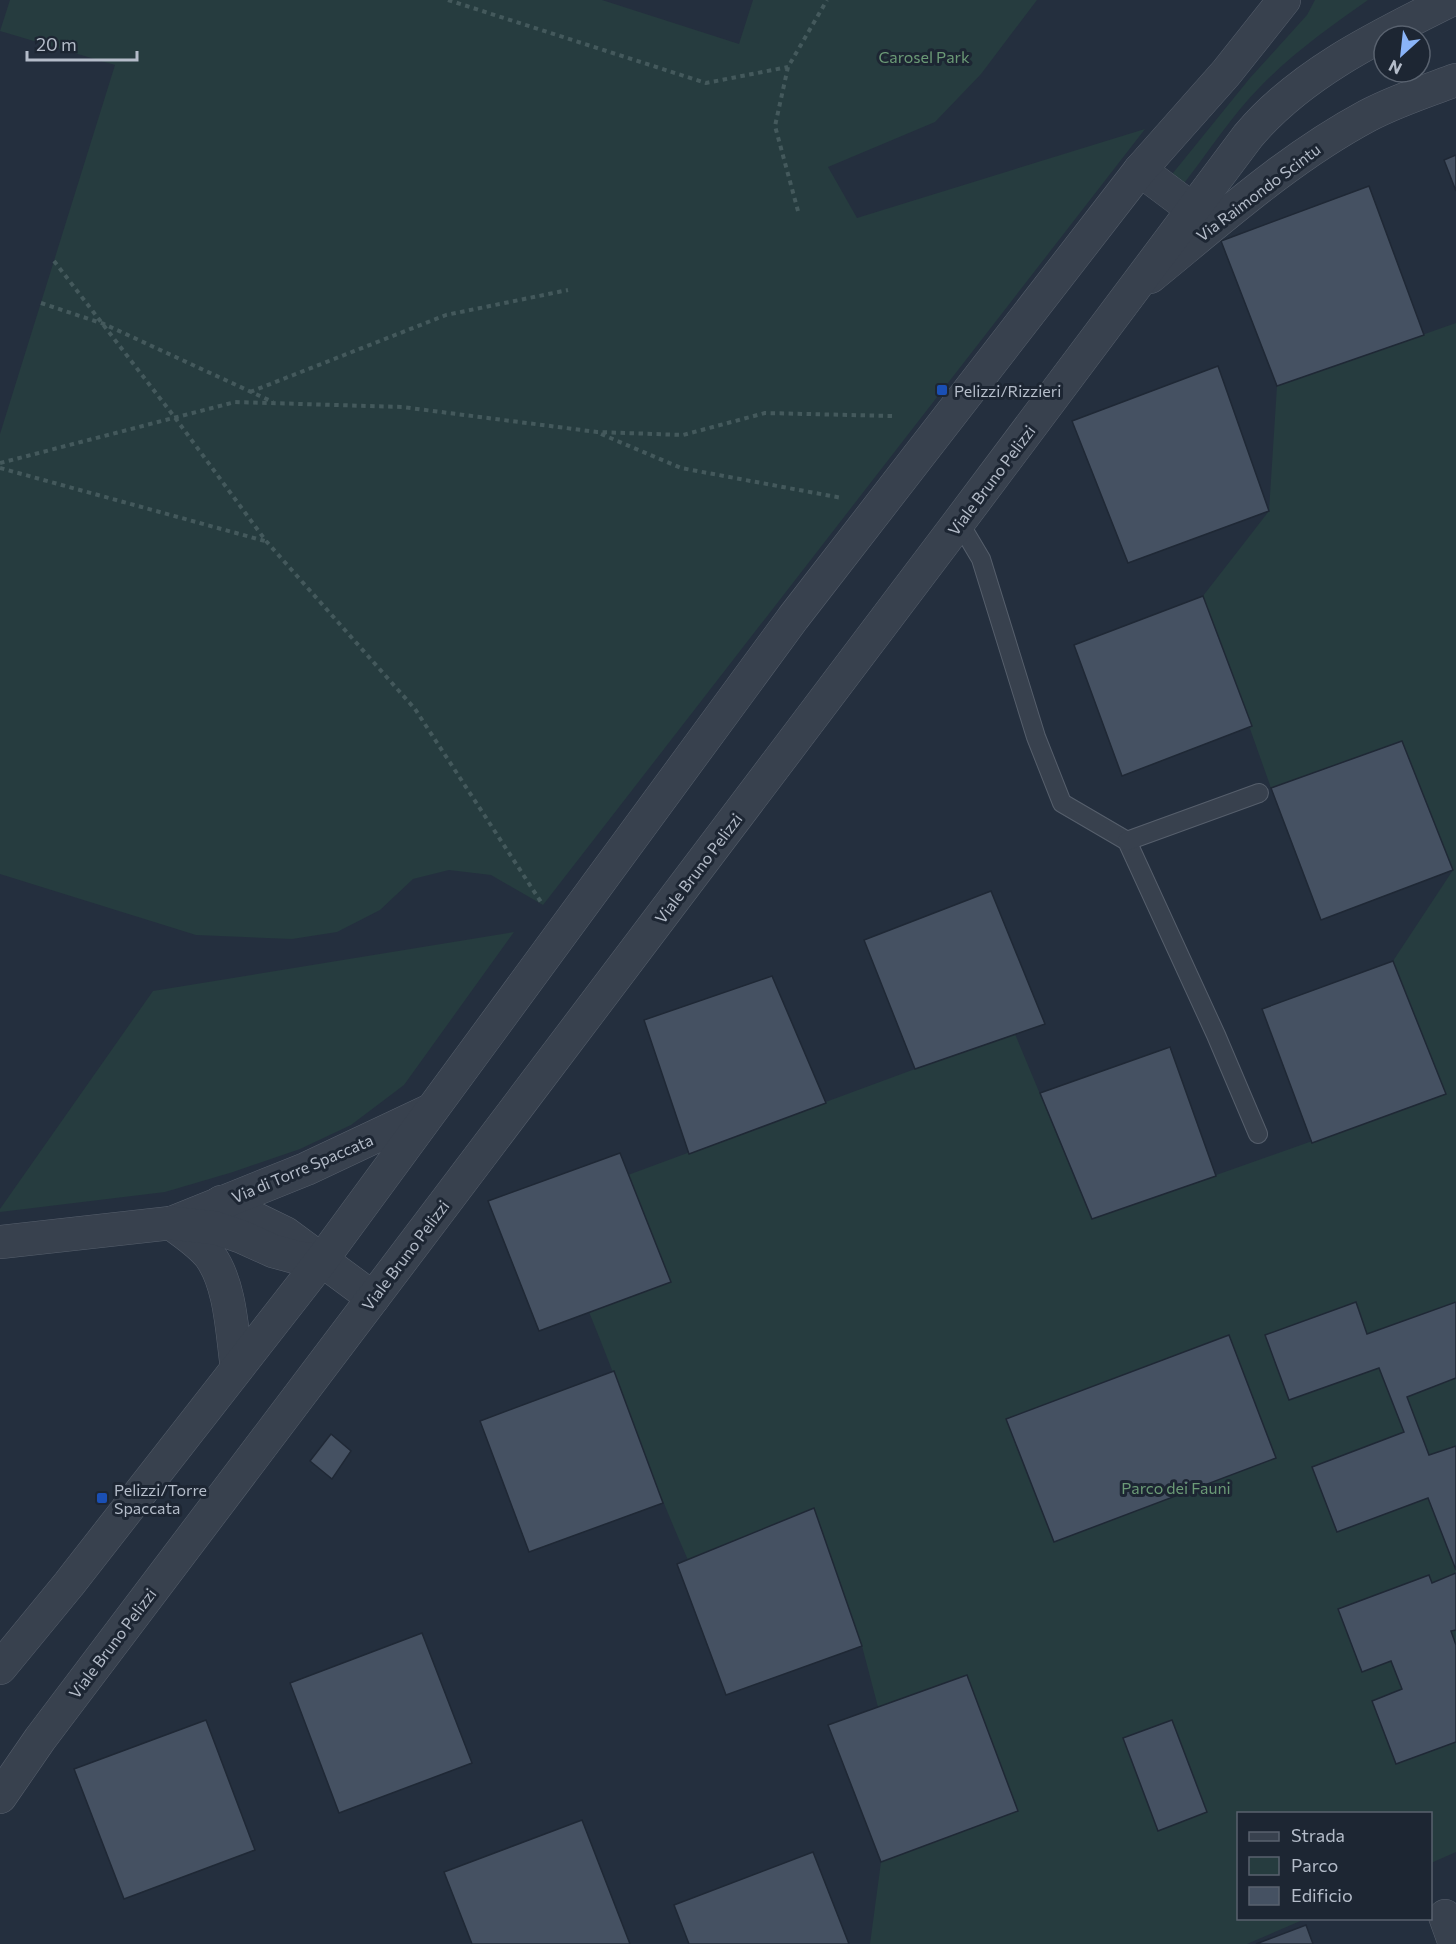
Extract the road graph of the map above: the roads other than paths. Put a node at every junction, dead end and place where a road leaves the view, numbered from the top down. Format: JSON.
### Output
{"nodes":[{"id":1,"x":1284,"y":0,"type":"edge"},
{"id":2,"x":1452,"y":0,"type":"edge"},
{"id":3,"x":1456,"y":80,"type":"edge"},
{"id":4,"x":1140,"y":170,"type":"junction"},
{"id":5,"x":1192,"y":209,"type":"junction"},
{"id":6,"x":1134,"y":289,"type":"junction"},
{"id":7,"x":959,"y":522,"type":"junction"},
{"id":8,"x":1259,"y":793,"type":"dead end"},
{"id":9,"x":1127,"y":841,"type":"junction"},
{"id":10,"x":431,"y":1110,"type":"junction"},
{"id":11,"x":1258,"y":1134,"type":"dead end"},
{"id":12,"x":221,"y":1202,"type":"junction"},
{"id":13,"x":171,"y":1223,"type":"junction"},
{"id":14,"x":0,"y":1242,"type":"edge"},
{"id":15,"x":321,"y":1261,"type":"junction"},
{"id":16,"x":373,"y":1298,"type":"junction"},
{"id":17,"x":237,"y":1368,"type":"junction"},
{"id":18,"x":0,"y":1668,"type":"edge"},
{"id":19,"x":0,"y":1797,"type":"edge"}],
"edges":[{"from":1,"to":4,"type":"street"},
{"from":2,"to":5,"type":"street","name":"Viale Bruno Pelizzi"},
{"from":3,"to":6,"type":"street","name":"Via Raimondo Scintu"},
{"from":4,"to":5,"type":"street"},
{"from":4,"to":10,"type":"street"},
{"from":5,"to":6,"type":"street","name":"Viale Bruno Pelizzi"},
{"from":6,"to":7,"type":"street","name":"Viale Bruno Pelizzi"},
{"from":7,"to":9,"type":"lane"},
{"from":7,"to":16,"type":"street","name":"Viale Bruno Pelizzi"},
{"from":8,"to":9,"type":"lane"},
{"from":9,"to":11,"type":"lane"},
{"from":10,"to":12,"type":"street","name":"Via di Torre Spaccata"},
{"from":10,"to":15,"type":"street"},
{"from":12,"to":13,"type":"street","name":"Via di Torre Spaccata"},
{"from":12,"to":15,"type":"street"},
{"from":13,"to":14,"type":"street","name":"Via di Torre Spaccata"},
{"from":13,"to":15,"type":"street","name":"Via di Torre Spaccata"},
{"from":13,"to":17,"type":"street"},
{"from":15,"to":16,"type":"street","name":"Via di Torre Spaccata"},
{"from":15,"to":17,"type":"street"},
{"from":16,"to":19,"type":"street","name":"Viale Bruno Pelizzi"},
{"from":17,"to":18,"type":"street"}]}
